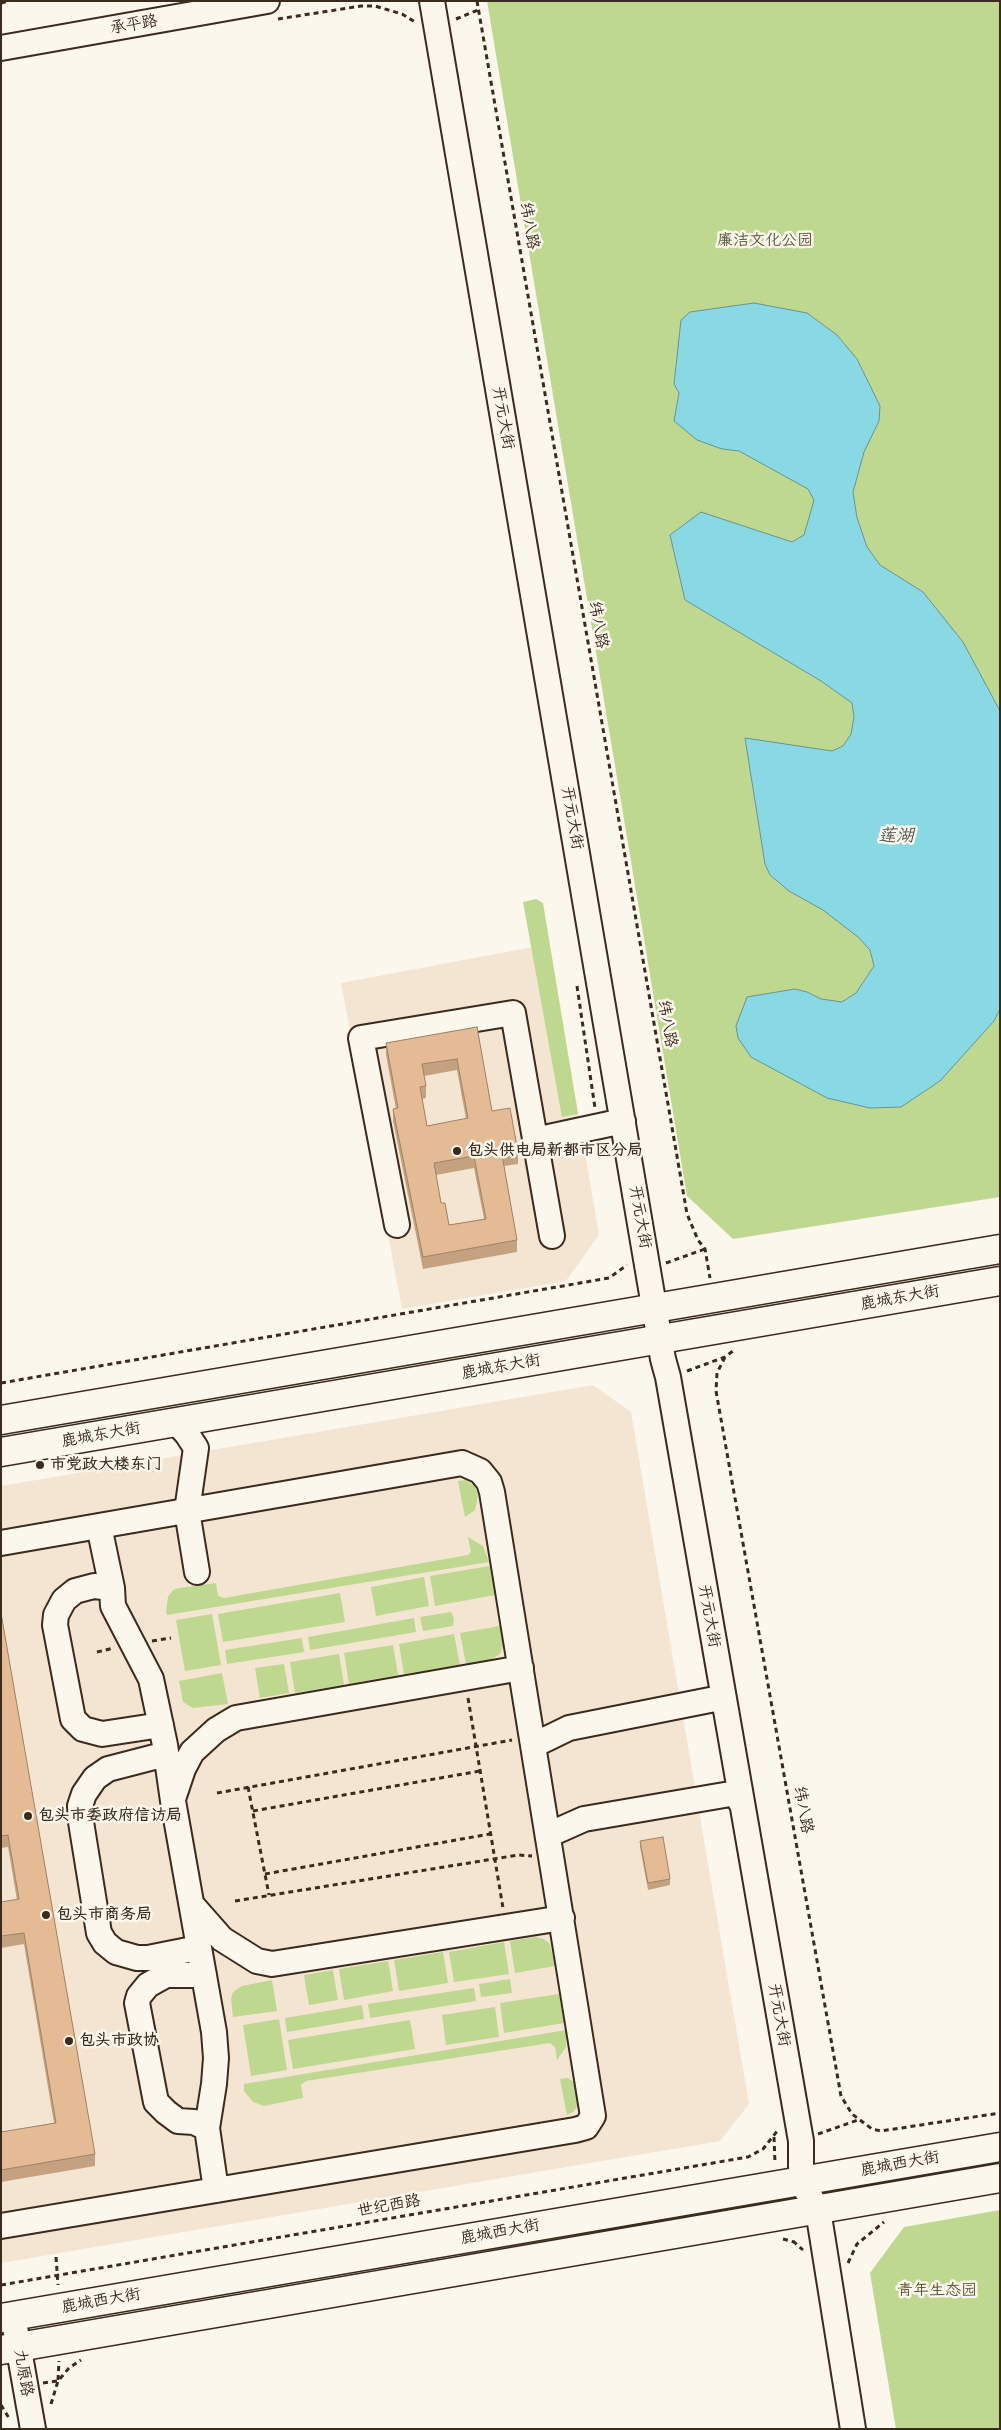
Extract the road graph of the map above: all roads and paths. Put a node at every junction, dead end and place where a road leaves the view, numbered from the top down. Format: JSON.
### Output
{"nodes":[{"id":1,"x":9,"y":1,"type":"edge"},
{"id":2,"x":267,"y":1,"type":"edge"},
{"id":3,"x":432,"y":1,"type":"edge"},
{"id":4,"x":477,"y":1,"type":"edge"},
{"id":5,"x":1,"y":2,"type":"edge"},
{"id":6,"x":1,"y":48,"type":"edge"},
{"id":7,"x":623,"y":1121,"type":"junction"},
{"id":8,"x":535,"y":1140,"type":"junction"},
{"id":9,"x":397,"y":1225,"type":"dead end"},
{"id":10,"x":552,"y":1236,"type":"dead end"},
{"id":11,"x":706,"y":1249,"type":"dead end"},
{"id":12,"x":1000,"y":1249,"type":"edge"},
{"id":13,"x":630,"y":1262,"type":"dead end"},
{"id":14,"x":1000,"y":1281,"type":"edge"},
{"id":15,"x":656,"y":1308,"type":"junction"},
{"id":16,"x":660,"y":1339,"type":"junction"},
{"id":17,"x":725,"y":1357,"type":"dead end"},
{"id":18,"x":1,"y":1383,"type":"edge"},
{"id":19,"x":1,"y":1420,"type":"edge"},
{"id":20,"x":176,"y":1422,"type":"junction"},
{"id":21,"x":1,"y":1452,"type":"edge"},
{"id":22,"x":187,"y":1511,"type":"junction"},
{"id":23,"x":99,"y":1526,"type":"junction"},
{"id":24,"x":1,"y":1543,"type":"edge"},
{"id":25,"x":197,"y":1572,"type":"dead end"},
{"id":26,"x":112,"y":1588,"type":"junction"},
{"id":27,"x":521,"y":1668,"type":"junction"},
{"id":28,"x":464,"y":1677,"type":"junction"},
{"id":29,"x":725,"y":1707,"type":"junction"},
{"id":30,"x":161,"y":1725,"type":"junction"},
{"id":31,"x":527,"y":1742,"type":"junction"},
{"id":32,"x":476,"y":1746,"type":"junction"},
{"id":33,"x":166,"y":1754,"type":"junction"},
{"id":34,"x":480,"y":1771,"type":"junction"},
{"id":35,"x":248,"y":1787,"type":"junction"},
{"id":36,"x":217,"y":1793,"type":"dead end"},
{"id":37,"x":173,"y":1801,"type":"junction"},
{"id":38,"x":741,"y":1803,"type":"junction"},
{"id":39,"x":253,"y":1811,"type":"junction"},
{"id":40,"x":490,"y":1834,"type":"junction"},
{"id":41,"x":544,"y":1846,"type":"junction"},
{"id":42,"x":495,"y":1859,"type":"junction"},
{"id":43,"x":265,"y":1874,"type":"junction"},
{"id":44,"x":269,"y":1895,"type":"junction"},
{"id":45,"x":190,"y":1901,"type":"junction"},
{"id":46,"x":235,"y":1901,"type":"dead end"},
{"id":47,"x":562,"y":1918,"type":"junction"},
{"id":48,"x":506,"y":1927,"type":"junction"},
{"id":49,"x":198,"y":1948,"type":"junction"},
{"id":50,"x":204,"y":1975,"type":"junction"},
{"id":51,"x":1000,"y":2113,"type":"edge"},
{"id":52,"x":207,"y":2128,"type":"junction"},
{"id":53,"x":774,"y":2136,"type":"dead end"},
{"id":54,"x":1000,"y":2147,"type":"edge"},
{"id":55,"x":1000,"y":2178,"type":"edge"},
{"id":56,"x":801,"y":2181,"type":"junction"},
{"id":57,"x":216,"y":2190,"type":"junction"},
{"id":58,"x":818,"y":2210,"type":"junction"},
{"id":59,"x":1,"y":2226,"type":"edge"},
{"id":60,"x":1,"y":2284,"type":"edge"},
{"id":61,"x":7,"y":2317,"type":"edge"},
{"id":62,"x":10,"y":2348,"type":"edge"},
{"id":63,"x":58,"y":2380,"type":"dead end"},
{"id":64,"x":1,"y":2406,"type":"edge"},
{"id":65,"x":50,"y":2411,"type":"dead end"},
{"id":66,"x":10,"y":2420,"type":"dead end"},
{"id":67,"x":32,"y":2429,"type":"edge"},
{"id":68,"x":854,"y":2429,"type":"edge"}],
"edges":[{"from":1,"to":5,"type":"path"},
{"from":2,"to":6,"type":"street","name":"承平路"},
{"from":3,"to":7,"type":"street","name":"开元大街"},
{"from":4,"to":11,"type":"path","name":"纬八路"},
{"from":7,"to":8,"type":"street"},
{"from":7,"to":15,"type":"street","name":"开元大街"},
{"from":8,"to":9,"type":"street"},
{"from":8,"to":10,"type":"street"},
{"from":12,"to":15,"type":"main road","name":"鹿城东大街"},
{"from":13,"to":18,"type":"path"},
{"from":14,"to":16,"type":"main road","name":"鹿城东大街"},
{"from":15,"to":16,"type":"street","name":"开元大街"},
{"from":15,"to":19,"type":"main road","name":"鹿城东大街"},
{"from":16,"to":20,"type":"main road","name":"鹿城东大街"},
{"from":16,"to":29,"type":"street","name":"开元大街"},
{"from":17,"to":51,"type":"path","name":"纬八路"},
{"from":20,"to":21,"type":"main road","name":"鹿城东大街"},
{"from":20,"to":22,"type":"street"},
{"from":22,"to":23,"type":"street"},
{"from":22,"to":25,"type":"street"},
{"from":22,"to":27,"type":"street"},
{"from":23,"to":24,"type":"street"},
{"from":23,"to":26,"type":"street"},
{"from":26,"to":30,"type":"street"},
{"from":26,"to":30,"type":"street"},
{"from":27,"to":28,"type":"street"},
{"from":27,"to":31,"type":"street"},
{"from":28,"to":32,"type":"path"},
{"from":28,"to":37,"type":"street"},
{"from":29,"to":31,"type":"street"},
{"from":29,"to":38,"type":"street","name":"开元大街"},
{"from":30,"to":33,"type":"street"},
{"from":31,"to":32,"type":"path"},
{"from":31,"to":41,"type":"street"},
{"from":32,"to":34,"type":"path"},
{"from":32,"to":35,"type":"path"},
{"from":33,"to":37,"type":"street"},
{"from":33,"to":49,"type":"street"},
{"from":34,"to":39,"type":"path"},
{"from":34,"to":40,"type":"path"},
{"from":35,"to":36,"type":"path"},
{"from":35,"to":39,"type":"path"},
{"from":37,"to":45,"type":"street"},
{"from":38,"to":41,"type":"street"},
{"from":38,"to":56,"type":"street","name":"开元大街"},
{"from":39,"to":43,"type":"path"},
{"from":40,"to":42,"type":"path"},
{"from":40,"to":43,"type":"path"},
{"from":41,"to":42,"type":"path"},
{"from":41,"to":47,"type":"street"},
{"from":42,"to":44,"type":"path"},
{"from":42,"to":48,"type":"path"},
{"from":43,"to":44,"type":"path"},
{"from":44,"to":46,"type":"path"},
{"from":45,"to":48,"type":"street"},
{"from":45,"to":49,"type":"street"},
{"from":47,"to":48,"type":"street"},
{"from":47,"to":57,"type":"street"},
{"from":49,"to":50,"type":"street"},
{"from":50,"to":52,"type":"street"},
{"from":50,"to":52,"type":"street"},
{"from":52,"to":57,"type":"street"},
{"from":53,"to":60,"type":"path","name":"世纪西路"},
{"from":54,"to":56,"type":"main road","name":"鹿城西大街"},
{"from":55,"to":58,"type":"main road","name":"鹿城西大街"},
{"from":56,"to":58,"type":"street"},
{"from":56,"to":61,"type":"main road","name":"鹿城西大街"},
{"from":57,"to":59,"type":"street"},
{"from":58,"to":62,"type":"main road","name":"鹿城西大街"},
{"from":58,"to":68,"type":"street"},
{"from":61,"to":62,"type":"street","name":"九原路"},
{"from":62,"to":67,"type":"street","name":"九原路"},
{"from":63,"to":65,"type":"path"},
{"from":64,"to":66,"type":"path"}]}
